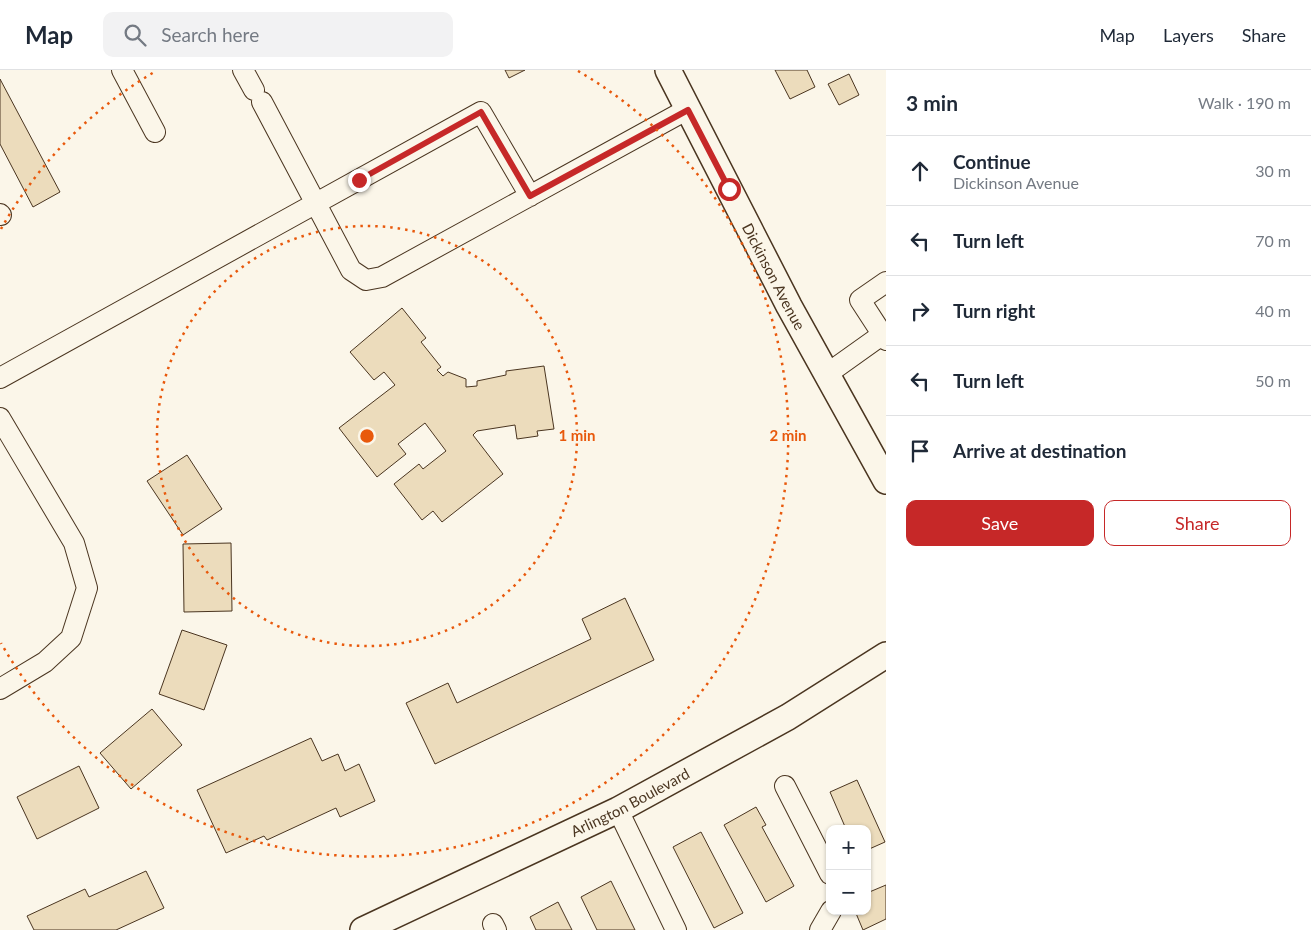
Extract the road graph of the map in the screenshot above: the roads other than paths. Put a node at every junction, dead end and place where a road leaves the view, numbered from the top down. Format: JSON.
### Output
{"nodes":[{"id":1,"x":122,"y":70,"type":"edge"},
{"id":2,"x":243,"y":70,"type":"edge"},
{"id":3,"x":668,"y":70,"type":"edge"},
{"id":4,"x":688,"y":110,"type":"junction"},
{"id":5,"x":155,"y":132,"type":"dead end"},
{"id":6,"x":530,"y":196,"type":"junction"},
{"id":7,"x":316,"y":204,"type":"junction"},
{"id":8,"x":886,"y":282,"type":"edge"},
{"id":9,"x":885,"y":335,"type":"edge"},
{"id":10,"x":827,"y":374,"type":"junction"},
{"id":11,"x":0,"y":378,"type":"edge"},
{"id":12,"x":0,"y":418,"type":"edge"},
{"id":13,"x":886,"y":481,"type":"edge"},
{"id":14,"x":886,"y":656,"type":"edge"},
{"id":15,"x":0,"y":689,"type":"edge"},
{"id":16,"x":785,"y":786,"type":"dead end"},
{"id":17,"x":618,"y":810,"type":"junction"},
{"id":18,"x":828,"y":870,"type":"edge"},
{"id":19,"x":829,"y":915,"type":"edge"},
{"id":20,"x":363,"y":930,"type":"edge"},
{"id":21,"x":676,"y":930,"type":"edge"},
{"id":22,"x":820,"y":930,"type":"edge"}],
"edges":[{"from":1,"to":5,"type":"street"},
{"from":2,"to":7,"type":"street"},
{"from":3,"to":4,"type":"main road","name":"Dickinson Avenue"},
{"from":4,"to":6,"type":"street"},
{"from":4,"to":10,"type":"main road","name":"Dickinson Avenue"},
{"from":6,"to":7,"type":"street"},
{"from":6,"to":7,"type":"street"},
{"from":7,"to":11,"type":"street"},
{"from":8,"to":9,"type":"street"},
{"from":9,"to":10,"type":"street"},
{"from":10,"to":13,"type":"main road","name":"Dickinson Avenue"},
{"from":12,"to":15,"type":"street"},
{"from":14,"to":17,"type":"main road","name":"Arlington Boulevard"},
{"from":16,"to":18,"type":"street"},
{"from":17,"to":20,"type":"main road","name":"Arlington Boulevard"},
{"from":17,"to":21,"type":"street"},
{"from":19,"to":22,"type":"street"}]}
